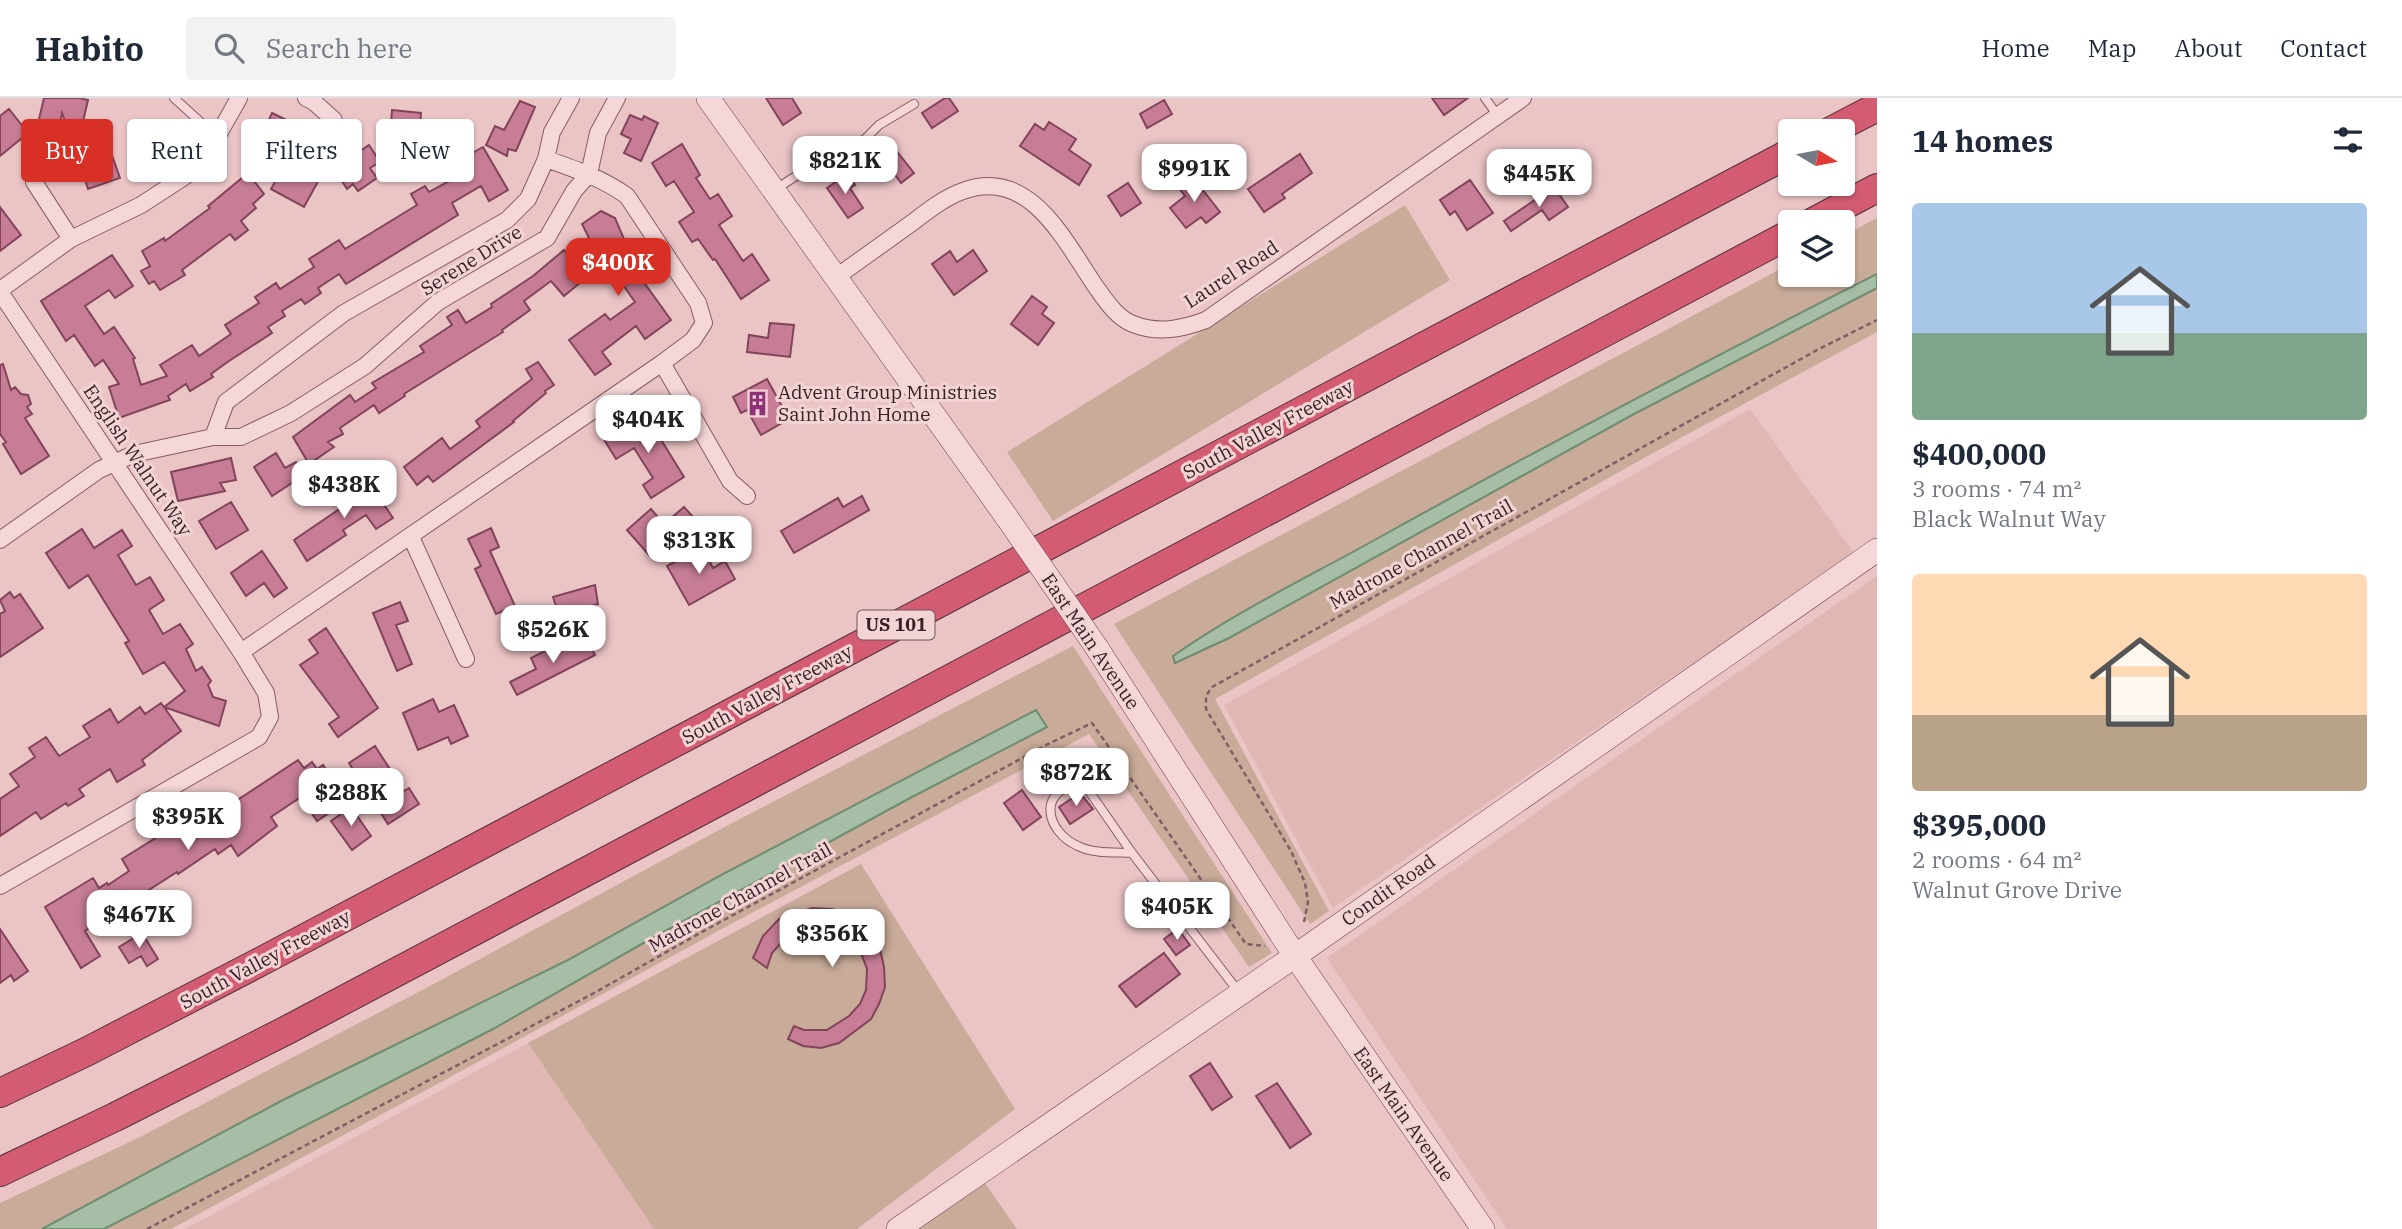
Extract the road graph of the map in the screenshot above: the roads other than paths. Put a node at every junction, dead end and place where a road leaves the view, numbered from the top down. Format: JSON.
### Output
{"nodes":[{"id":1,"x":174,"y":98,"type":"edge"},
{"id":2,"x":239,"y":98,"type":"edge"},
{"id":3,"x":306,"y":98,"type":"edge"},
{"id":4,"x":570,"y":98,"type":"edge"},
{"id":5,"x":617,"y":98,"type":"edge"},
{"id":6,"x":708,"y":98,"type":"edge"},
{"id":7,"x":1485,"y":98,"type":"edge"},
{"id":8,"x":1523,"y":98,"type":"edge"},
{"id":9,"x":914,"y":104,"type":"dead end"},
{"id":10,"x":1877,"y":107,"type":"edge"},
{"id":11,"x":1498,"y":116,"type":"junction"},
{"id":12,"x":197,"y":119,"type":"edge"},
{"id":13,"x":227,"y":119,"type":"edge"},
{"id":14,"x":333,"y":119,"type":"edge"},
{"id":15,"x":1854,"y":119,"type":"edge"},
{"id":16,"x":546,"y":159,"type":"junction"},
{"id":17,"x":1778,"y":159,"type":"edge"},
{"id":18,"x":589,"y":174,"type":"junction"},
{"id":19,"x":34,"y":182,"type":"dead end"},
{"id":20,"x":176,"y":182,"type":"edge"},
{"id":21,"x":1877,"y":188,"type":"edge"},
{"id":22,"x":773,"y":191,"type":"junction"},
{"id":23,"x":1835,"y":210,"type":"edge"},
{"id":24,"x":72,"y":239,"type":"junction"},
{"id":25,"x":1778,"y":240,"type":"edge"},
{"id":26,"x":835,"y":278,"type":"junction"},
{"id":27,"x":0,"y":291,"type":"edge"},
{"id":28,"x":662,"y":363,"type":"junction"},
{"id":29,"x":213,"y":437,"type":"junction"},
{"id":30,"x":114,"y":462,"type":"junction"},
{"id":31,"x":747,"y":496,"type":"dead end"},
{"id":32,"x":411,"y":537,"type":"junction"},
{"id":33,"x":0,"y":540,"type":"edge"},
{"id":34,"x":1877,"y":550,"type":"edge"},
{"id":35,"x":241,"y":652,"type":"junction"},
{"id":36,"x":466,"y":659,"type":"dead end"},
{"id":37,"x":1132,"y":853,"type":"junction"},
{"id":38,"x":0,"y":886,"type":"edge"},
{"id":39,"x":1295,"y":956,"type":"junction"},
{"id":40,"x":1240,"y":994,"type":"junction"},
{"id":41,"x":0,"y":1093,"type":"edge"},
{"id":42,"x":0,"y":1172,"type":"edge"},
{"id":43,"x":898,"y":1229,"type":"edge"},
{"id":44,"x":1483,"y":1229,"type":"edge"}],
"edges":[{"from":1,"to":12,"type":"lane"},
{"from":2,"to":13,"type":"street"},
{"from":3,"to":14,"type":"street"},
{"from":4,"to":16,"type":"street","name":"Serene Drive"},
{"from":5,"to":18,"type":"street","name":"Serene Drive"},
{"from":6,"to":22,"type":"street","name":"East Main Avenue"},
{"from":7,"to":11,"type":"lane"},
{"from":8,"to":11,"type":"street","name":"Laurel Road"},
{"from":9,"to":22,"type":"lane"},
{"from":10,"to":15,"type":"highway"},
{"from":11,"to":26,"type":"street","name":"Laurel Road"},
{"from":16,"to":18,"type":"street"},
{"from":16,"to":29,"type":"street","name":"Serene Drive"},
{"from":17,"to":41,"type":"highway","name":"South Valley Freeway","number":"US 101"},
{"from":18,"to":28,"type":"street"},
{"from":18,"to":29,"type":"street","name":"Serene Drive"},
{"from":19,"to":24,"type":"street"},
{"from":20,"to":24,"type":"street"},
{"from":21,"to":23,"type":"highway"},
{"from":22,"to":26,"type":"street","name":"East Main Avenue"},
{"from":24,"to":27,"type":"street"},
{"from":25,"to":42,"type":"highway"},
{"from":26,"to":39,"type":"street","name":"East Main Avenue","bridge":true},
{"from":27,"to":30,"type":"street","name":"English Walnut Way"},
{"from":28,"to":31,"type":"street"},
{"from":28,"to":32,"type":"street"},
{"from":29,"to":30,"type":"street","name":"Serene Drive"},
{"from":30,"to":33,"type":"street","name":"Serene Drive"},
{"from":30,"to":35,"type":"street","name":"English Walnut Way"},
{"from":32,"to":35,"type":"street"},
{"from":32,"to":36,"type":"street"},
{"from":34,"to":39,"type":"street","name":"Condit Road"},
{"from":35,"to":38,"type":"street","name":"English Walnut Way"},
{"from":37,"to":37,"type":"lane"},
{"from":37,"to":40,"type":"lane"},
{"from":39,"to":40,"type":"street","name":"Condit Road"},
{"from":39,"to":44,"type":"street","name":"East Main Avenue"},
{"from":40,"to":43,"type":"street","name":"Condit Road"}]}
